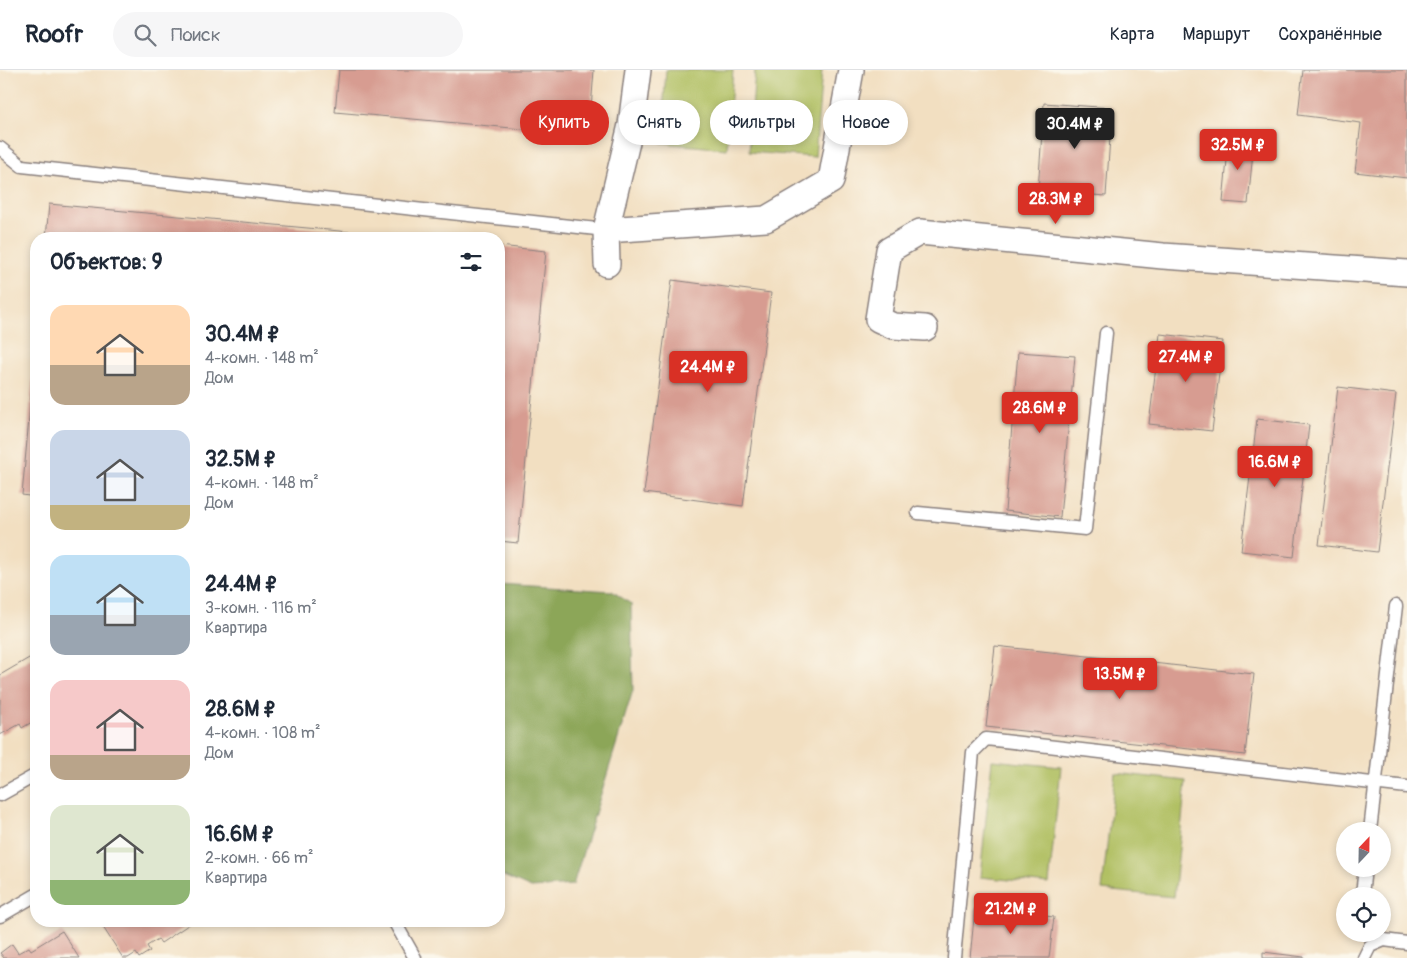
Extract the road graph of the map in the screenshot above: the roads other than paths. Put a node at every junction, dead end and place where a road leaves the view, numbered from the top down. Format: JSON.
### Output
{"nodes":[{"id":1,"x":638,"y":70,"type":"edge"},
{"id":2,"x":851,"y":70,"type":"edge"},
{"id":3,"x":0,"y":148,"type":"edge"},
{"id":4,"x":606,"y":230,"type":"junction"},
{"id":5,"x":606,"y":264,"type":"dead end"},
{"id":6,"x":1407,"y":272,"type":"edge"},
{"id":7,"x":925,"y":328,"type":"dead end"},
{"id":8,"x":1106,"y":333,"type":"dead end"},
{"id":9,"x":918,"y":513,"type":"dead end"},
{"id":10,"x":1396,"y":606,"type":"dead end"},
{"id":11,"x":30,"y":778,"type":"edge"},
{"id":12,"x":1375,"y":783,"type":"junction"},
{"id":13,"x":1407,"y":787,"type":"edge"},
{"id":14,"x":0,"y":795,"type":"edge"},
{"id":15,"x":1371,"y":822,"type":"edge"},
{"id":16,"x":30,"y":898,"type":"edge"},
{"id":17,"x":0,"y":916,"type":"edge"},
{"id":18,"x":397,"y":927,"type":"edge"},
{"id":19,"x":1407,"y":943,"type":"edge"},
{"id":20,"x":415,"y":958,"type":"edge"},
{"id":21,"x":954,"y":958,"type":"edge"},
{"id":22,"x":1364,"y":958,"type":"edge"}],
"edges":[{"from":1,"to":4,"type":"street"},
{"from":2,"to":4,"type":"street"},
{"from":3,"to":4,"type":"lane"},
{"from":4,"to":5,"type":"street"},
{"from":6,"to":7,"type":"street"},
{"from":8,"to":9,"type":"lane"},
{"from":10,"to":12,"type":"lane"},
{"from":11,"to":14,"type":"lane"},
{"from":12,"to":13,"type":"lane"},
{"from":12,"to":15,"type":"lane"},
{"from":12,"to":21,"type":"lane"},
{"from":16,"to":17,"type":"lane"},
{"from":18,"to":20,"type":"lane"},
{"from":19,"to":22,"type":"lane"}]}
